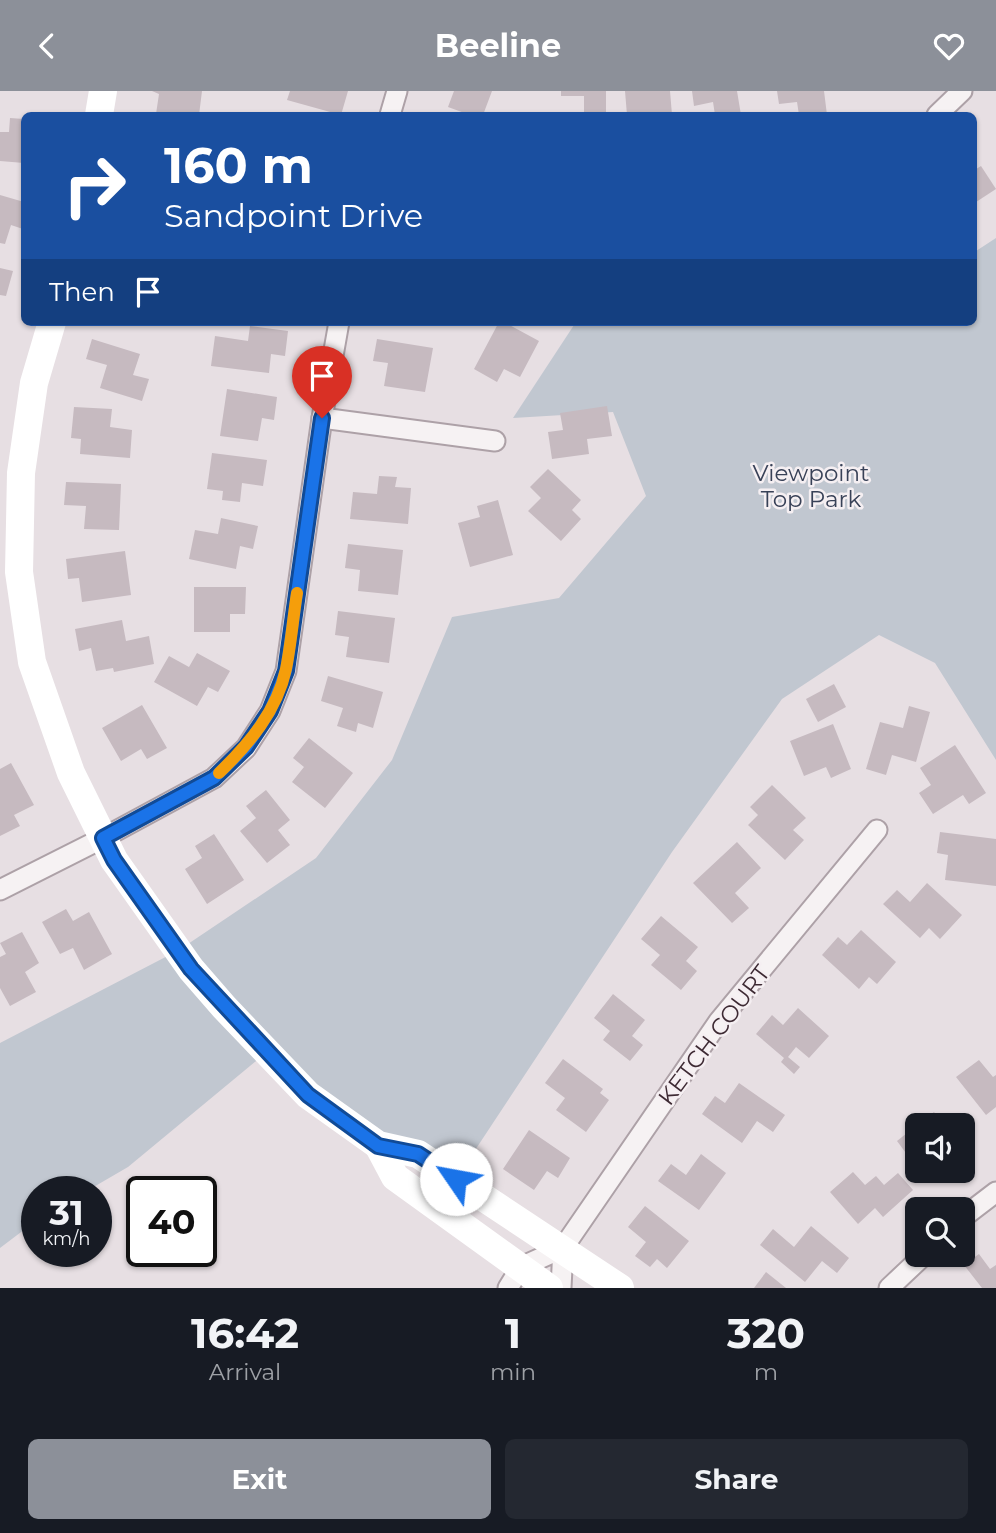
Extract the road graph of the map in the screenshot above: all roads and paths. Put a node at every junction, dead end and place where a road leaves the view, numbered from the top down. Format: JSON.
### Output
{"nodes":[{"id":1,"x":103,"y":91,"type":"edge"},
{"id":2,"x":397,"y":91,"type":"edge"},
{"id":3,"x":962,"y":91,"type":"edge"},
{"id":4,"x":100,"y":112,"type":"edge"},
{"id":5,"x":391,"y":112,"type":"edge"},
{"id":6,"x":940,"y":112,"type":"edge"},
{"id":7,"x":50,"y":326,"type":"edge"},
{"id":8,"x":339,"y":326,"type":"edge"},
{"id":9,"x":322,"y":418,"type":"junction"},
{"id":10,"x":495,"y":441,"type":"dead end"},
{"id":11,"x":877,"y":830,"type":"dead end"},
{"id":12,"x":103,"y":838,"type":"junction"},
{"id":13,"x":0,"y":890,"type":"edge"},
{"id":14,"x":378,"y":1146,"type":"junction"},
{"id":15,"x":996,"y":1192,"type":"edge"},
{"id":16,"x":975,"y":1208,"type":"edge"},
{"id":17,"x":563,"y":1248,"type":"junction"},
{"id":18,"x":911,"y":1267,"type":"edge"},
{"id":19,"x":515,"y":1278,"type":"edge"},
{"id":20,"x":549,"y":1288,"type":"edge"},
{"id":21,"x":561,"y":1288,"type":"edge"},
{"id":22,"x":620,"y":1288,"type":"edge"},
{"id":23,"x":889,"y":1288,"type":"edge"}],
"edges":[{"from":1,"to":4,"type":"street"},
{"from":2,"to":5,"type":"street"},
{"from":3,"to":6,"type":"street"},
{"from":7,"to":12,"type":"street"},
{"from":8,"to":9,"type":"street"},
{"from":9,"to":10,"type":"street"},
{"from":9,"to":12,"type":"street"},
{"from":11,"to":17,"type":"street","name":"KETCH COURT"},
{"from":12,"to":13,"type":"street"},
{"from":12,"to":14,"type":"street"},
{"from":14,"to":17,"type":"street"},
{"from":14,"to":19,"type":"street"},
{"from":15,"to":16,"type":"street"},
{"from":17,"to":19,"type":"street"},
{"from":17,"to":21,"type":"street"},
{"from":17,"to":22,"type":"street"},
{"from":18,"to":23,"type":"street"},
{"from":19,"to":20,"type":"street"}]}
